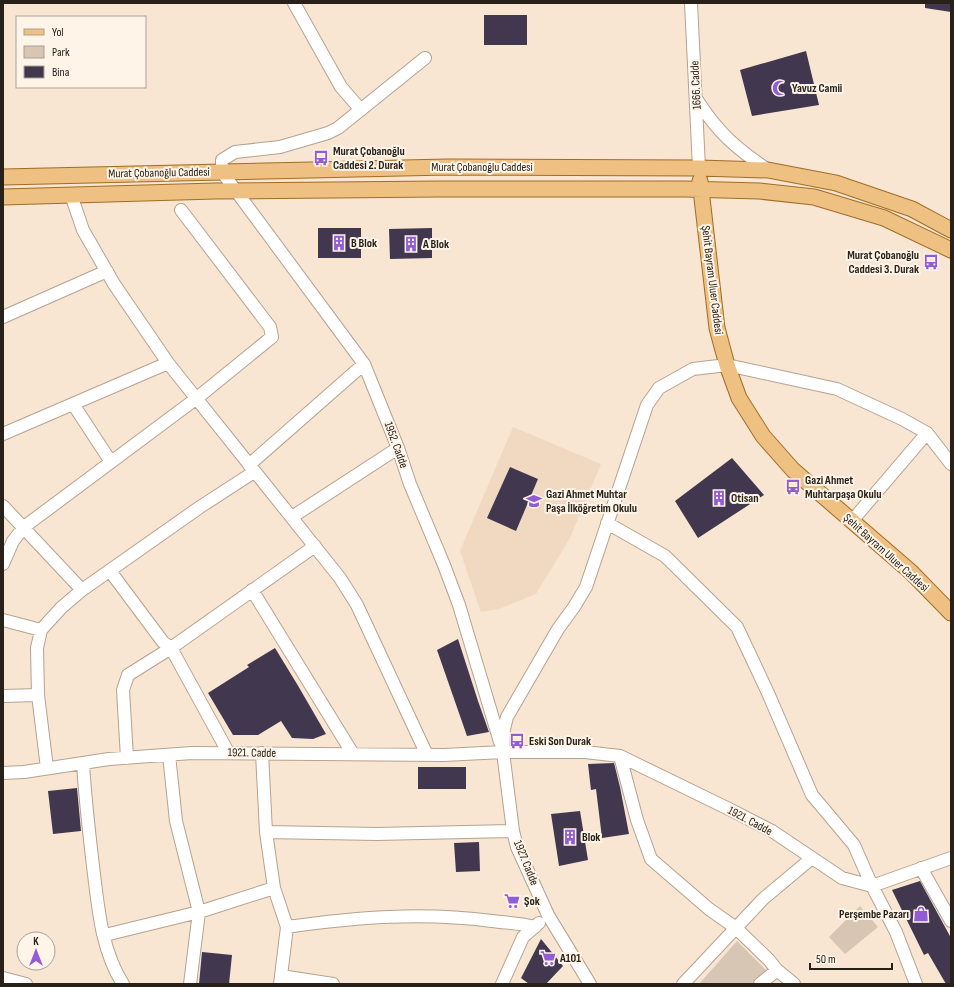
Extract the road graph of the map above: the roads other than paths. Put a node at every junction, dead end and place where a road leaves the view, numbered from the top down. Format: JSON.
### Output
{"nodes":[{"id":1,"x":294,"y":3,"type":"edge"},
{"id":2,"x":690,"y":3,"type":"edge"},
{"id":3,"x":425,"y":58,"type":"dead end"},
{"id":4,"x":697,"y":99,"type":"junction"},
{"id":5,"x":360,"y":110,"type":"junction"},
{"id":6,"x":699,"y":168,"type":"junction"},
{"id":7,"x":768,"y":170,"type":"junction"},
{"id":8,"x":222,"y":172,"type":"junction"},
{"id":9,"x":3,"y":177,"type":"edge"},
{"id":10,"x":701,"y":190,"type":"junction"},
{"id":11,"x":234,"y":191,"type":"junction"},
{"id":12,"x":71,"y":195,"type":"junction"},
{"id":13,"x":3,"y":197,"type":"edge"},
{"id":14,"x":181,"y":210,"type":"dead end"},
{"id":15,"x":951,"y":230,"type":"edge"},
{"id":16,"x":951,"y":250,"type":"edge"},
{"id":17,"x":107,"y":271,"type":"junction"},
{"id":18,"x":3,"y":318,"type":"edge"},
{"id":19,"x":168,"y":363,"type":"junction"},
{"id":20,"x":364,"y":364,"type":"junction"},
{"id":21,"x":727,"y":365,"type":"junction"},
{"id":22,"x":197,"y":398,"type":"junction"},
{"id":23,"x":73,"y":404,"type":"junction"},
{"id":24,"x":927,"y":433,"type":"junction"},
{"id":25,"x":3,"y":434,"type":"edge"},
{"id":26,"x":398,"y":448,"type":"junction"},
{"id":27,"x":111,"y":462,"type":"junction"},
{"id":28,"x":951,"y":464,"type":"edge"},
{"id":29,"x":252,"y":469,"type":"junction"},
{"id":30,"x":3,"y":506,"type":"edge"},
{"id":31,"x":292,"y":517,"type":"junction"},
{"id":32,"x":851,"y":522,"type":"junction"},
{"id":33,"x":607,"y":523,"type":"junction"},
{"id":34,"x":24,"y":527,"type":"junction"},
{"id":35,"x":315,"y":546,"type":"junction"},
{"id":36,"x":3,"y":564,"type":"edge"},
{"id":37,"x":110,"y":571,"type":"junction"},
{"id":38,"x":82,"y":590,"type":"junction"},
{"id":39,"x":252,"y":590,"type":"junction"},
{"id":40,"x":951,"y":613,"type":"edge"},
{"id":41,"x":3,"y":620,"type":"edge"},
{"id":42,"x":41,"y":630,"type":"junction"},
{"id":43,"x":171,"y":648,"type":"junction"},
{"id":44,"x":38,"y":694,"type":"junction"},
{"id":45,"x":3,"y":696,"type":"edge"},
{"id":46,"x":228,"y":752,"type":"junction"},
{"id":47,"x":503,"y":752,"type":"junction"},
{"id":48,"x":262,"y":753,"type":"junction"},
{"id":49,"x":353,"y":754,"type":"junction"},
{"id":50,"x":169,"y":755,"type":"junction"},
{"id":51,"x":427,"y":755,"type":"junction"},
{"id":52,"x":620,"y":756,"type":"junction"},
{"id":53,"x":127,"y":758,"type":"junction"},
{"id":54,"x":83,"y":763,"type":"junction"},
{"id":55,"x":47,"y":768,"type":"junction"},
{"id":56,"x":3,"y":773,"type":"edge"},
{"id":57,"x":513,"y":831,"type":"junction"},
{"id":58,"x":266,"y":832,"type":"junction"},
{"id":59,"x":812,"y":858,"type":"junction"},
{"id":60,"x":951,"y":858,"type":"edge"},
{"id":61,"x":921,"y":868,"type":"junction"},
{"id":62,"x":872,"y":886,"type":"junction"},
{"id":63,"x":274,"y":888,"type":"junction"},
{"id":64,"x":199,"y":912,"type":"junction"},
{"id":65,"x":548,"y":915,"type":"junction"},
{"id":66,"x":951,"y":922,"type":"edge"},
{"id":67,"x":288,"y":927,"type":"junction"},
{"id":68,"x":534,"y":927,"type":"junction"},
{"id":69,"x":736,"y":928,"type":"junction"},
{"id":70,"x":105,"y":935,"type":"junction"},
{"id":71,"x":776,"y":970,"type":"junction"},
{"id":72,"x":3,"y":978,"type":"edge"},
{"id":73,"x":280,"y":980,"type":"edge"},
{"id":74,"x":26,"y":984,"type":"edge"},
{"id":75,"x":123,"y":984,"type":"edge"},
{"id":76,"x":190,"y":984,"type":"edge"},
{"id":77,"x":333,"y":984,"type":"edge"},
{"id":78,"x":502,"y":984,"type":"edge"},
{"id":79,"x":590,"y":984,"type":"edge"},
{"id":80,"x":683,"y":984,"type":"edge"},
{"id":81,"x":760,"y":984,"type":"edge"},
{"id":82,"x":794,"y":984,"type":"edge"},
{"id":83,"x":916,"y":984,"type":"edge"}],
"edges":[{"from":1,"to":5,"type":"street"},
{"from":2,"to":4,"type":"street","name":"1666. Cadde"},
{"from":3,"to":5,"type":"street"},
{"from":4,"to":6,"type":"street","name":"1666. Cadde"},
{"from":4,"to":7,"type":"street"},
{"from":5,"to":8,"type":"street"},
{"from":6,"to":7,"type":"main road","name":"Murat Çobanoğlu Caddesi"},
{"from":6,"to":8,"type":"main road","name":"Murat Çobanoğlu Caddesi"},
{"from":6,"to":10,"type":"main road","name":"Şehit Bayram Uluer Caddesi"},
{"from":7,"to":15,"type":"main road","name":"Murat Çobanoğlu Caddesi"},
{"from":8,"to":9,"type":"main road","name":"Murat Çobanoğlu Caddesi"},
{"from":8,"to":11,"type":"street","name":"1952. Cadde"},
{"from":10,"to":11,"type":"main road","name":"Murat Çobanoğlu Caddesi"},
{"from":10,"to":16,"type":"main road","name":"Murat Çobanoğlu Caddesi"},
{"from":10,"to":21,"type":"main road","name":"Şehit Bayram Uluer Caddesi"},
{"from":11,"to":12,"type":"main road","name":"Murat Çobanoğlu Caddesi"},
{"from":11,"to":20,"type":"street","name":"1952. Cadde"},
{"from":12,"to":13,"type":"main road","name":"Murat Çobanoğlu Caddesi"},
{"from":12,"to":17,"type":"street"},
{"from":14,"to":22,"type":"street"},
{"from":17,"to":18,"type":"street"},
{"from":17,"to":19,"type":"street"},
{"from":19,"to":22,"type":"street"},
{"from":19,"to":23,"type":"street"},
{"from":20,"to":26,"type":"street","name":"1952. Cadde"},
{"from":20,"to":29,"type":"street"},
{"from":21,"to":24,"type":"street"},
{"from":21,"to":32,"type":"main road","name":"Şehit Bayram Uluer Caddesi"},
{"from":21,"to":33,"type":"street"},
{"from":22,"to":27,"type":"street"},
{"from":22,"to":29,"type":"street"},
{"from":23,"to":25,"type":"street"},
{"from":23,"to":27,"type":"street"},
{"from":24,"to":28,"type":"street"},
{"from":24,"to":32,"type":"street"},
{"from":26,"to":31,"type":"street"},
{"from":26,"to":47,"type":"street","name":"1952. Cadde"},
{"from":27,"to":34,"type":"street"},
{"from":29,"to":31,"type":"street"},
{"from":29,"to":37,"type":"street"},
{"from":30,"to":34,"type":"street"},
{"from":31,"to":35,"type":"street"},
{"from":32,"to":40,"type":"main road","name":"Şehit Bayram Uluer Caddesi"},
{"from":33,"to":47,"type":"street"},
{"from":33,"to":62,"type":"street"},
{"from":34,"to":36,"type":"street"},
{"from":34,"to":38,"type":"street"},
{"from":35,"to":39,"type":"street"},
{"from":35,"to":51,"type":"street"},
{"from":37,"to":38,"type":"street"},
{"from":37,"to":43,"type":"street"},
{"from":38,"to":42,"type":"street"},
{"from":39,"to":43,"type":"street"},
{"from":39,"to":49,"type":"street"},
{"from":41,"to":42,"type":"street"},
{"from":42,"to":44,"type":"street"},
{"from":43,"to":46,"type":"street"},
{"from":43,"to":53,"type":"street"},
{"from":44,"to":45,"type":"street"},
{"from":44,"to":55,"type":"street"},
{"from":46,"to":48,"type":"street","name":"1921. Cadde"},
{"from":46,"to":50,"type":"street","name":"1921. Cadde"},
{"from":47,"to":51,"type":"street","name":"1921. Cadde"},
{"from":47,"to":52,"type":"street","name":"1921. Cadde"},
{"from":47,"to":57,"type":"street","name":"1927. Cadde"},
{"from":48,"to":49,"type":"street","name":"1921. Cadde"},
{"from":48,"to":58,"type":"street"},
{"from":49,"to":51,"type":"street","name":"1921. Cadde"},
{"from":50,"to":53,"type":"street","name":"1921. Cadde"},
{"from":50,"to":64,"type":"street"},
{"from":52,"to":59,"type":"street","name":"1921. Cadde"},
{"from":52,"to":69,"type":"street"},
{"from":53,"to":54,"type":"street","name":"1921. Cadde"},
{"from":54,"to":55,"type":"street","name":"1921. Cadde"},
{"from":54,"to":70,"type":"street"},
{"from":55,"to":56,"type":"street","name":"1921. Cadde"},
{"from":57,"to":58,"type":"street"},
{"from":57,"to":65,"type":"street","name":"1927. Cadde"},
{"from":58,"to":63,"type":"street"},
{"from":59,"to":62,"type":"street","name":"1921. Cadde"},
{"from":59,"to":69,"type":"street"},
{"from":60,"to":61,"type":"street"},
{"from":61,"to":62,"type":"street"},
{"from":61,"to":66,"type":"street"},
{"from":62,"to":83,"type":"street"},
{"from":63,"to":64,"type":"street"},
{"from":63,"to":67,"type":"street"},
{"from":64,"to":70,"type":"street"},
{"from":64,"to":76,"type":"street"},
{"from":65,"to":68,"type":"street"},
{"from":65,"to":79,"type":"street","name":"1927. Cadde"},
{"from":67,"to":68,"type":"street"},
{"from":67,"to":73,"type":"street"},
{"from":68,"to":78,"type":"street"},
{"from":69,"to":71,"type":"street"},
{"from":69,"to":80,"type":"street"},
{"from":70,"to":75,"type":"street"},
{"from":71,"to":81,"type":"street"},
{"from":71,"to":82,"type":"street"},
{"from":72,"to":74,"type":"street"},
{"from":73,"to":77,"type":"street"}]}
